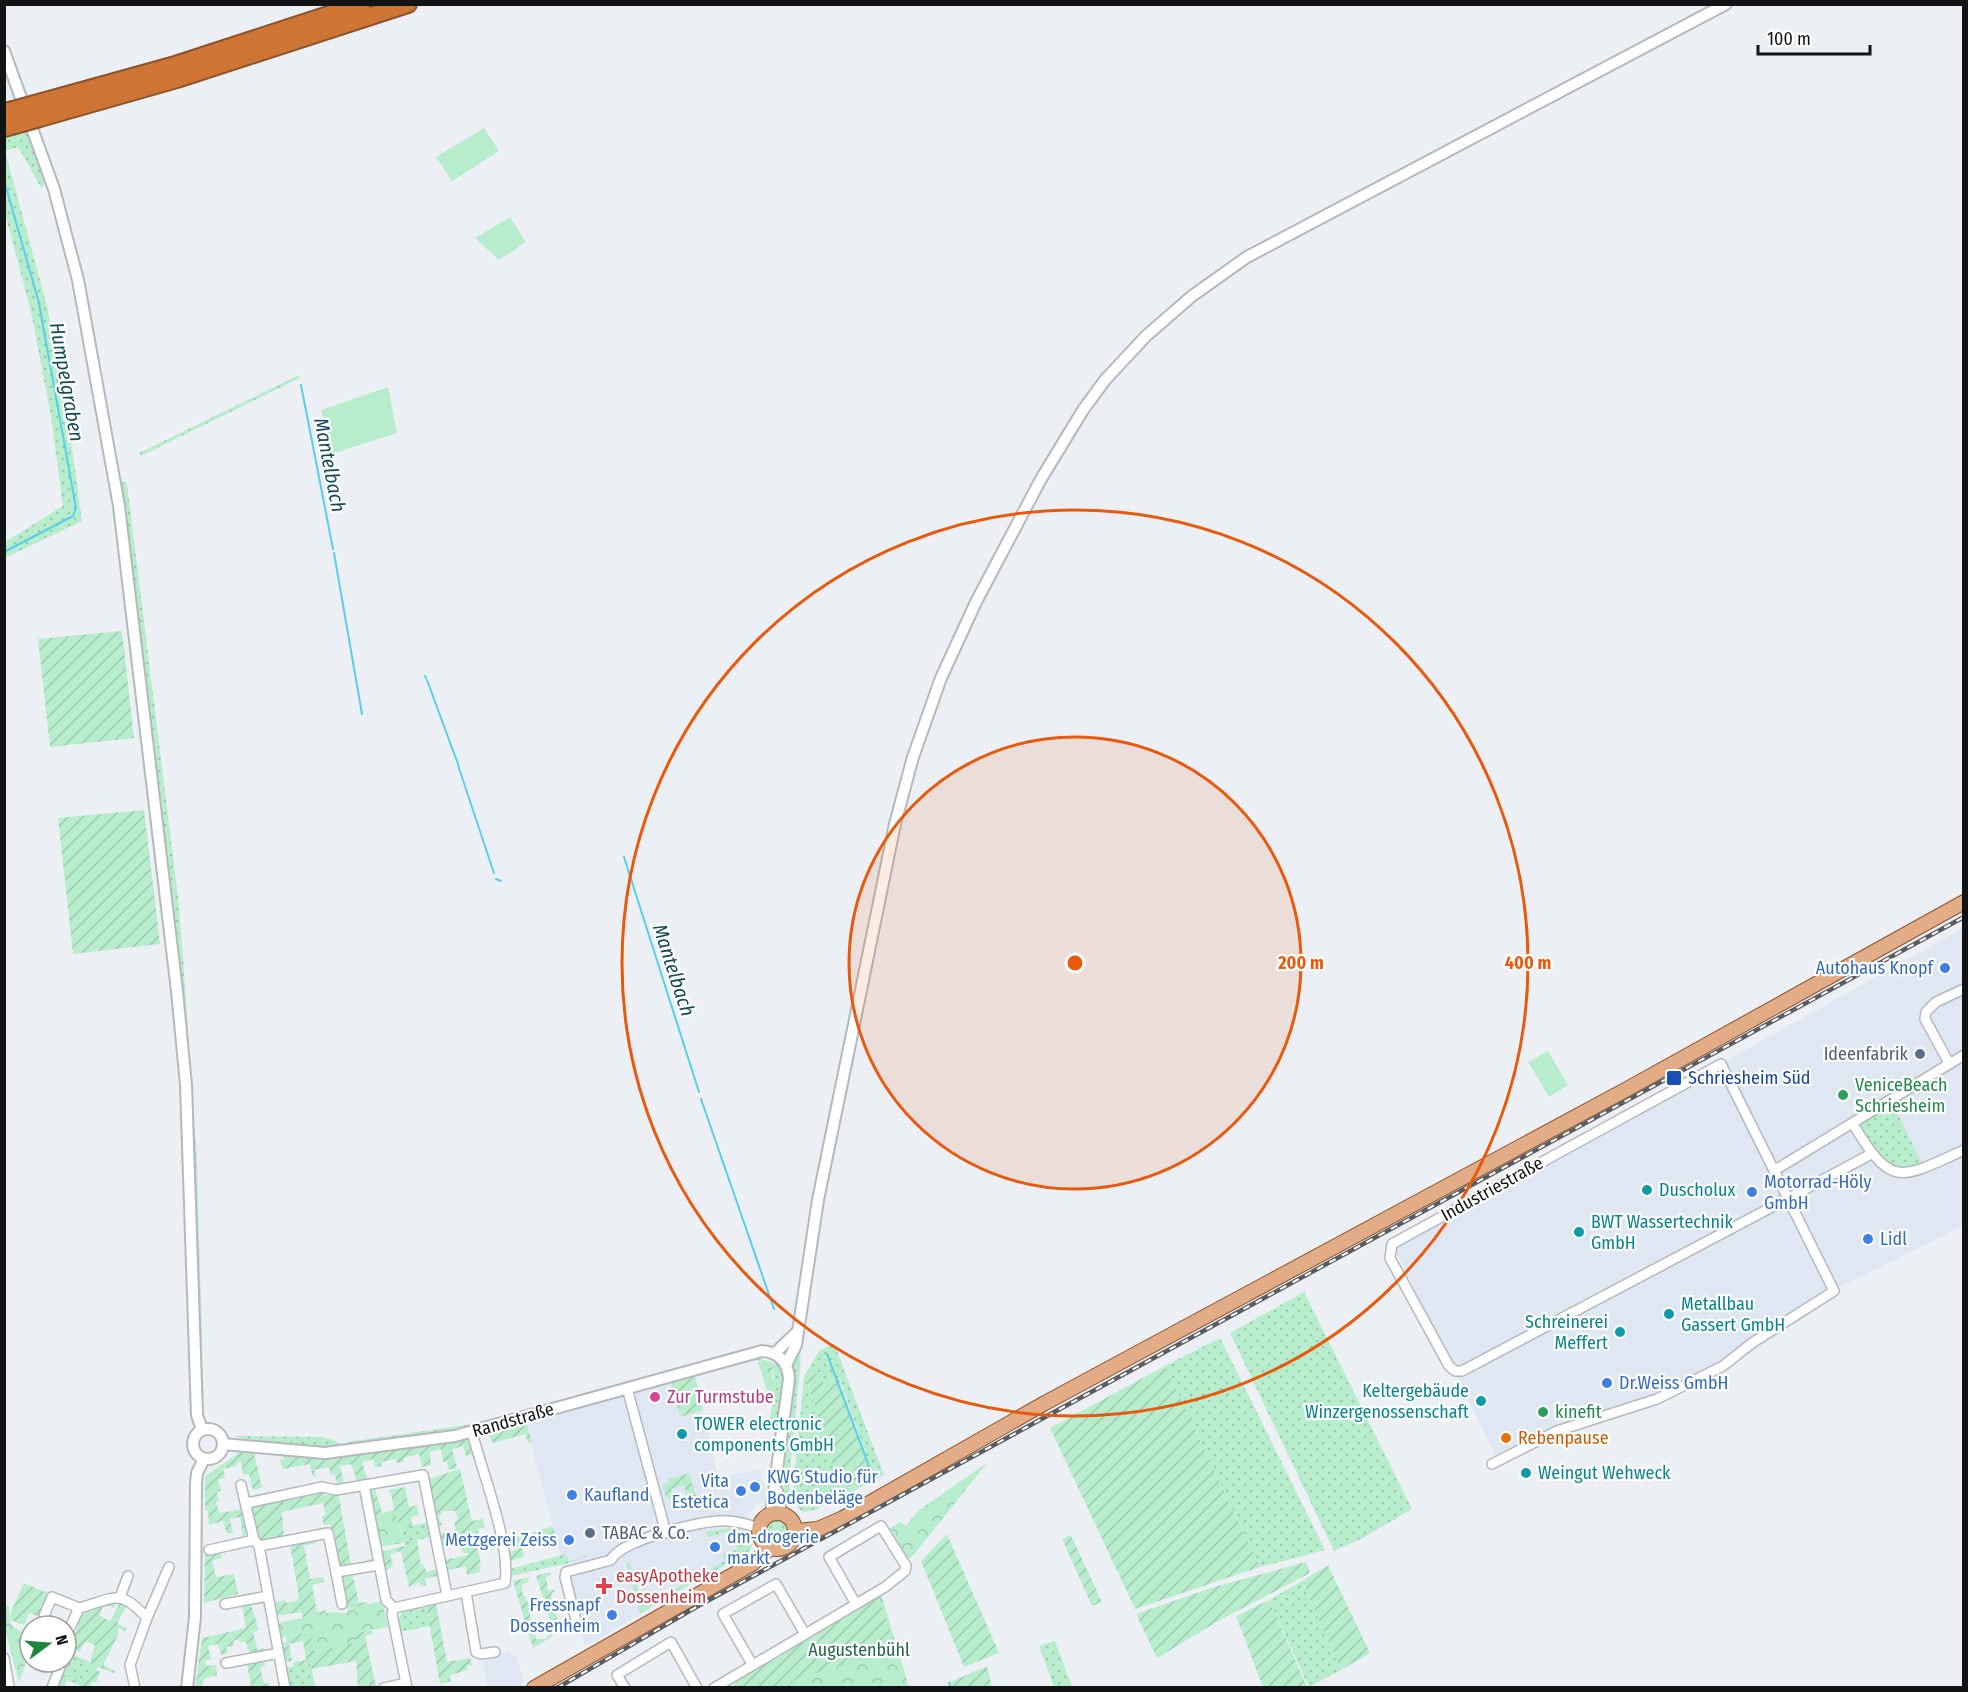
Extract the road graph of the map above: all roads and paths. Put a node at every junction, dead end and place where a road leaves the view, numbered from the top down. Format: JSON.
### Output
{"nodes":[{"id":1,"x":362,"y":4,"type":"edge"},
{"id":2,"x":408,"y":4,"type":"edge"},
{"id":3,"x":1726,"y":4,"type":"edge"},
{"id":4,"x":4,"y":51,"type":"edge"},
{"id":5,"x":38,"y":111,"type":"junction"},
{"id":6,"x":14,"y":115,"type":"edge"},
{"id":7,"x":4,"y":128,"type":"edge"},
{"id":8,"x":1964,"y":902,"type":"edge"},
{"id":9,"x":1964,"y":989,"type":"edge"},
{"id":10,"x":1964,"y":1055,"type":"edge"},
{"id":11,"x":1949,"y":1063,"type":"junction"},
{"id":12,"x":1853,"y":1124,"type":"junction"},
{"id":13,"x":1964,"y":1150,"type":"edge"},
{"id":14,"x":1871,"y":1154,"type":"junction"},
{"id":15,"x":1775,"y":1170,"type":"junction"},
{"id":16,"x":1789,"y":1198,"type":"junction"},
{"id":17,"x":796,"y":1333,"type":"junction"},
{"id":18,"x":775,"y":1353,"type":"junction"},
{"id":19,"x":787,"y":1367,"type":"junction"},
{"id":20,"x":627,"y":1388,"type":"junction"},
{"id":21,"x":202,"y":1430,"type":"junction"},
{"id":22,"x":472,"y":1432,"type":"junction"},
{"id":23,"x":223,"y":1444,"type":"junction"},
{"id":24,"x":204,"y":1459,"type":"junction"},
{"id":25,"x":1492,"y":1464,"type":"dead end"},
{"id":26,"x":241,"y":1485,"type":"dead end"},
{"id":27,"x":363,"y":1485,"type":"junction"},
{"id":28,"x":247,"y":1503,"type":"junction"},
{"id":29,"x":776,"y":1514,"type":"junction"},
{"id":30,"x":759,"y":1528,"type":"junction"},
{"id":31,"x":796,"y":1531,"type":"junction"},
{"id":32,"x":666,"y":1533,"type":"junction"},
{"id":33,"x":256,"y":1543,"type":"junction"},
{"id":34,"x":770,"y":1548,"type":"junction"},
{"id":35,"x":209,"y":1550,"type":"dead end"},
{"id":36,"x":379,"y":1565,"type":"junction"},
{"id":37,"x":169,"y":1567,"type":"dead end"},
{"id":38,"x":336,"y":1572,"type":"junction"},
{"id":39,"x":128,"y":1576,"type":"dead end"},
{"id":40,"x":466,"y":1592,"type":"junction"},
{"id":41,"x":447,"y":1595,"type":"junction"},
{"id":42,"x":268,"y":1596,"type":"junction"},
{"id":43,"x":120,"y":1597,"type":"junction"},
{"id":44,"x":225,"y":1604,"type":"dead end"},
{"id":45,"x":856,"y":1604,"type":"junction"},
{"id":46,"x":342,"y":1605,"type":"dead end"},
{"id":47,"x":79,"y":1608,"type":"junction"},
{"id":48,"x":394,"y":1608,"type":"junction"},
{"id":49,"x":45,"y":1614,"type":"edge"},
{"id":50,"x":76,"y":1614,"type":"edge"},
{"id":51,"x":147,"y":1618,"type":"junction"},
{"id":52,"x":576,"y":1620,"type":"dead end"},
{"id":53,"x":805,"y":1634,"type":"junction"},
{"id":54,"x":495,"y":1652,"type":"dead end"},
{"id":55,"x":279,"y":1653,"type":"junction"},
{"id":56,"x":4,"y":1658,"type":"edge"},
{"id":57,"x":226,"y":1663,"type":"dead end"},
{"id":58,"x":752,"y":1664,"type":"junction"},
{"id":59,"x":407,"y":1685,"type":"edge"},
{"id":60,"x":543,"y":1685,"type":"edge"},
{"id":61,"x":10,"y":1687,"type":"edge"},
{"id":62,"x":135,"y":1688,"type":"edge"},
{"id":63,"x":187,"y":1688,"type":"edge"},
{"id":64,"x":285,"y":1688,"type":"edge"},
{"id":65,"x":384,"y":1688,"type":"edge"},
{"id":66,"x":625,"y":1688,"type":"edge"},
{"id":67,"x":697,"y":1688,"type":"edge"},
{"id":68,"x":714,"y":1688,"type":"edge"}],
"edges":[{"from":1,"to":5,"type":"highway"},
{"from":2,"to":5,"type":"highway"},
{"from":3,"to":17,"type":"street"},
{"from":4,"to":21,"type":"street"},
{"from":5,"to":6,"type":"highway","bridge":true},
{"from":6,"to":7,"type":"highway"},
{"from":8,"to":31,"type":"main road"},
{"from":9,"to":11,"type":"street"},
{"from":10,"to":11,"type":"street"},
{"from":11,"to":12,"type":"street"},
{"from":12,"to":14,"type":"street"},
{"from":12,"to":15,"type":"street"},
{"from":13,"to":14,"type":"street"},
{"from":14,"to":16,"type":"street"},
{"from":15,"to":16,"type":"street"},
{"from":15,"to":16,"type":"street","name":"Industriestraße"},
{"from":16,"to":25,"type":"street"},
{"from":17,"to":18,"type":"street"},
{"from":17,"to":19,"type":"street"},
{"from":18,"to":19,"type":"street"},
{"from":18,"to":20,"type":"street","name":"Randstraße"},
{"from":19,"to":29,"type":"street"},
{"from":20,"to":22,"type":"street","name":"Randstraße"},
{"from":20,"to":32,"type":"street"},
{"from":21,"to":23,"type":"street"},
{"from":21,"to":24,"type":"street"},
{"from":22,"to":23,"type":"street","name":"Randstraße"},
{"from":22,"to":40,"type":"street"},
{"from":23,"to":24,"type":"street"},
{"from":24,"to":63,"type":"street"},
{"from":26,"to":28,"type":"street"},
{"from":27,"to":28,"type":"street"},
{"from":27,"to":36,"type":"street"},
{"from":27,"to":41,"type":"street"},
{"from":28,"to":33,"type":"street"},
{"from":29,"to":30,"type":"main road"},
{"from":29,"to":31,"type":"main road"},
{"from":30,"to":32,"type":"street"},
{"from":30,"to":34,"type":"main road"},
{"from":31,"to":34,"type":"main road"},
{"from":32,"to":52,"type":"street"},
{"from":33,"to":35,"type":"street"},
{"from":33,"to":38,"type":"street"},
{"from":33,"to":42,"type":"street"},
{"from":34,"to":60,"type":"main road"},
{"from":36,"to":38,"type":"street"},
{"from":36,"to":48,"type":"street"},
{"from":37,"to":51,"type":"street"},
{"from":38,"to":46,"type":"street"},
{"from":39,"to":43,"type":"street"},
{"from":40,"to":41,"type":"street"},
{"from":40,"to":54,"type":"street"},
{"from":41,"to":48,"type":"street"},
{"from":42,"to":44,"type":"street"},
{"from":42,"to":55,"type":"street"},
{"from":43,"to":47,"type":"street"},
{"from":43,"to":51,"type":"street"},
{"from":45,"to":45,"type":"street"},
{"from":45,"to":53,"type":"street"},
{"from":47,"to":49,"type":"street"},
{"from":47,"to":50,"type":"street"},
{"from":48,"to":59,"type":"street"},
{"from":51,"to":62,"type":"street"},
{"from":53,"to":58,"type":"street"},
{"from":53,"to":58,"type":"street"},
{"from":55,"to":57,"type":"street"},
{"from":55,"to":64,"type":"street"},
{"from":56,"to":61,"type":"street"},
{"from":58,"to":68,"type":"street"},
{"from":59,"to":65,"type":"street"},
{"from":66,"to":67,"type":"street"}]}
